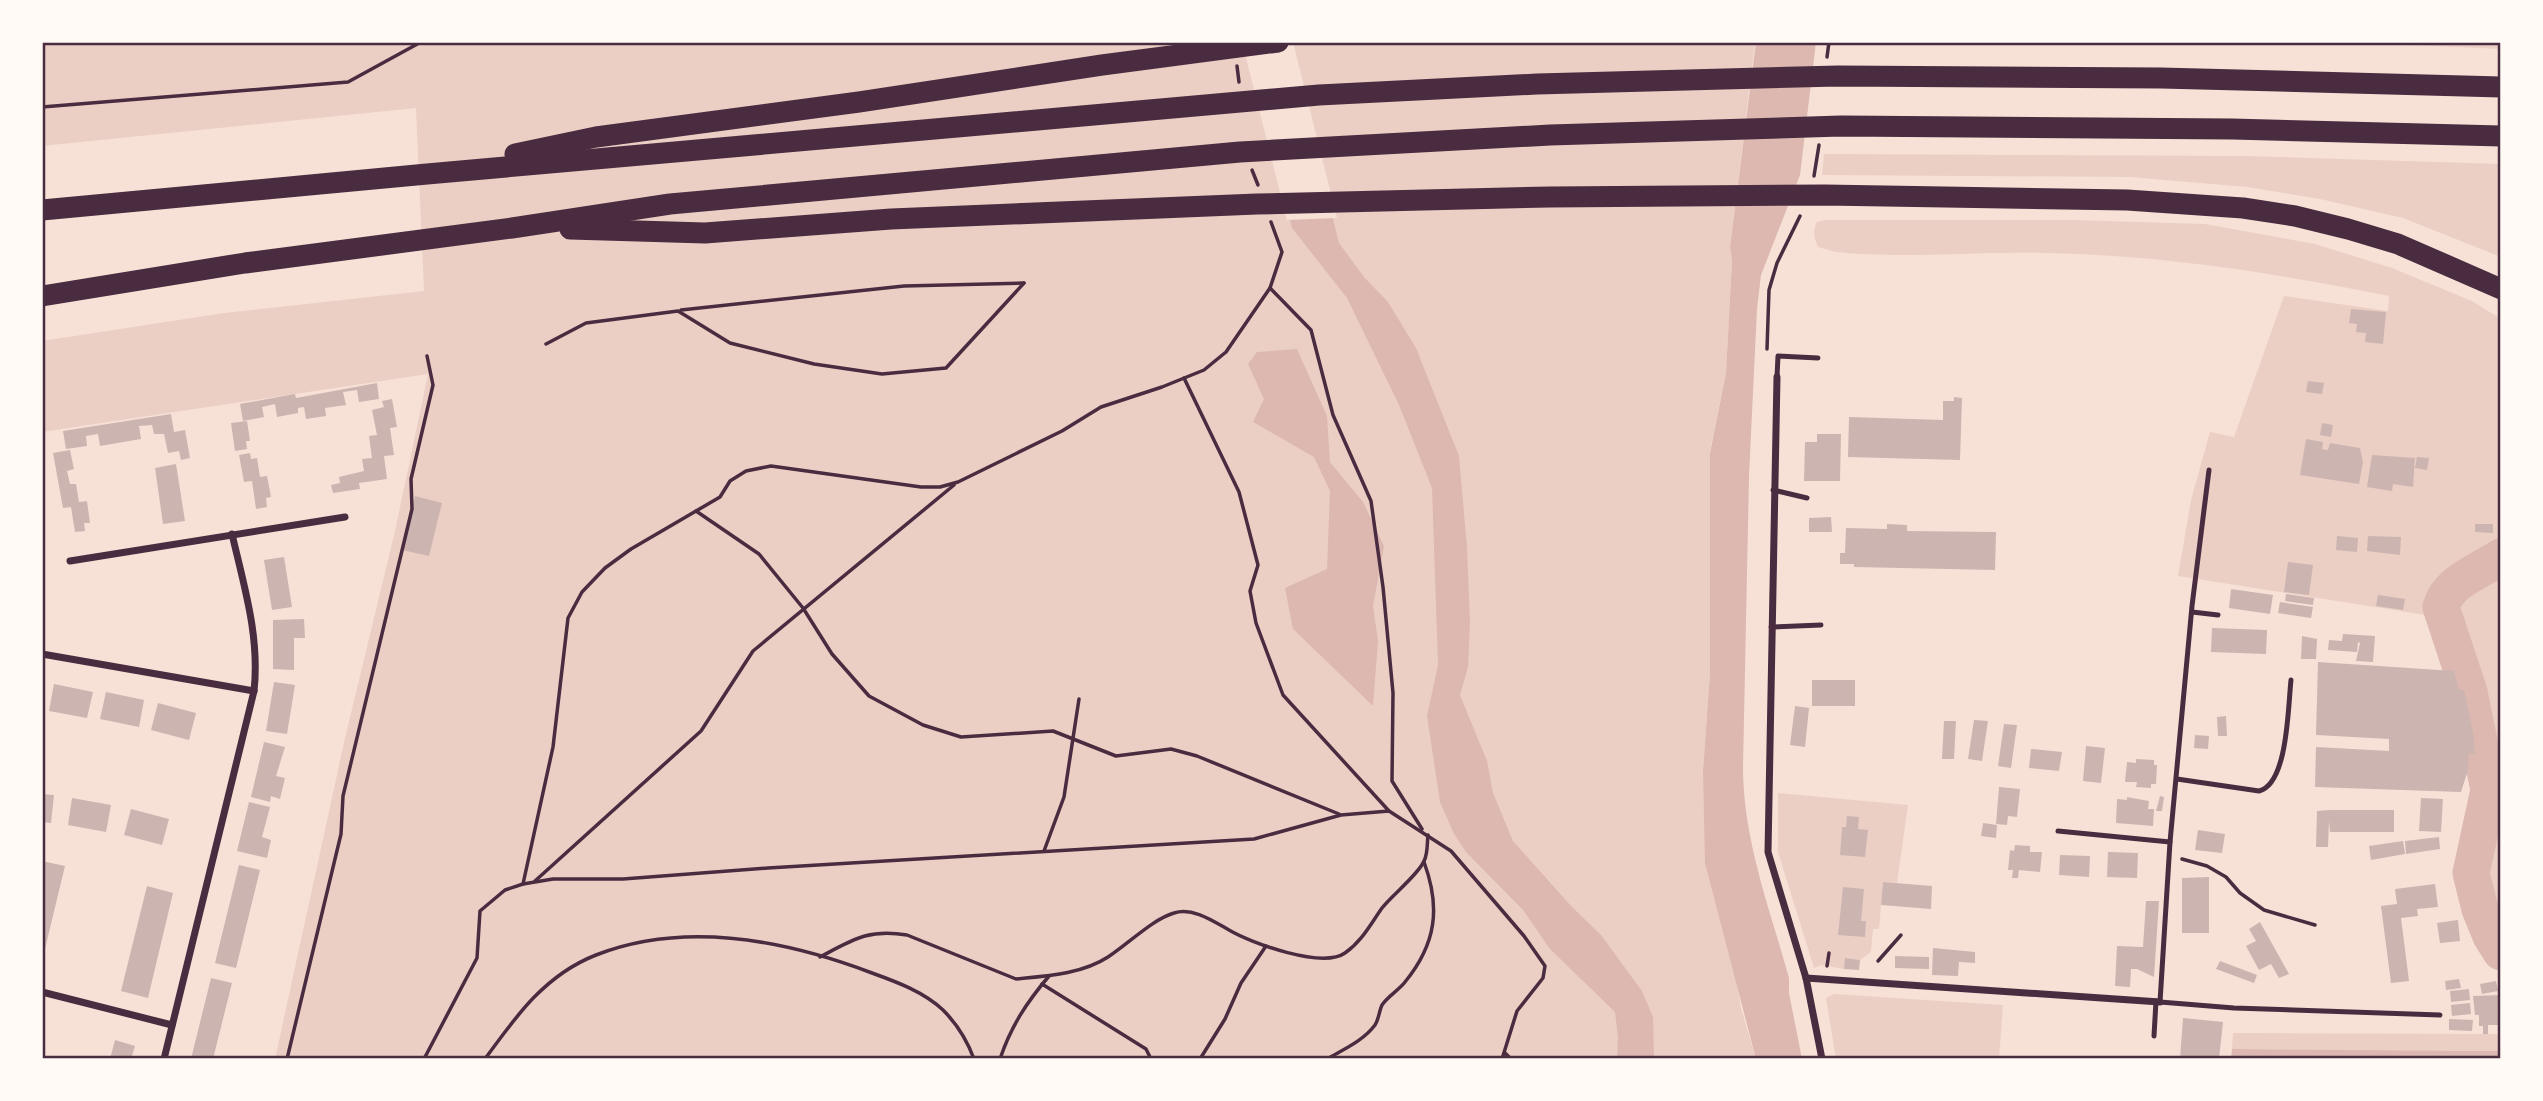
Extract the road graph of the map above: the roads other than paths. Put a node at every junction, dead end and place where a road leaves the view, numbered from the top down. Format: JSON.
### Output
{"nodes":[{"id":1,"x":1278,"y":42,"type":"edge"},
{"id":2,"x":2501,"y":87,"type":"edge"},
{"id":3,"x":2501,"y":136,"type":"edge"},
{"id":4,"x":427,"y":174,"type":"junction"},
{"id":5,"x":42,"y":210,"type":"edge"},
{"id":6,"x":512,"y":228,"type":"junction"},
{"id":7,"x":2501,"y":289,"type":"edge"},
{"id":8,"x":42,"y":296,"type":"edge"},
{"id":9,"x":1818,"y":358,"type":"dead end"},
{"id":10,"x":1777,"y":377,"type":"joint"},
{"id":11,"x":2209,"y":470,"type":"dead end"},
{"id":12,"x":1773,"y":490,"type":"junction"},
{"id":13,"x":1807,"y":498,"type":"dead end"},
{"id":14,"x":345,"y":517,"type":"dead end"},
{"id":15,"x":232,"y":534,"type":"junction"},
{"id":16,"x":69,"y":561,"type":"dead end"},
{"id":17,"x":2192,"y":612,"type":"junction"},
{"id":18,"x":2218,"y":615,"type":"dead end"},
{"id":19,"x":1821,"y":625,"type":"dead end"},
{"id":20,"x":1771,"y":627,"type":"junction"},
{"id":21,"x":42,"y":654,"type":"edge"},
{"id":22,"x":2291,"y":680,"type":"dead end"},
{"id":23,"x":254,"y":691,"type":"junction"},
{"id":24,"x":2177,"y":779,"type":"junction"},
{"id":25,"x":2058,"y":831,"type":"dead end"},
{"id":26,"x":2170,"y":842,"type":"junction"},
{"id":27,"x":1806,"y":978,"type":"junction"},
{"id":28,"x":42,"y":992,"type":"edge"},
{"id":29,"x":2158,"y":1002,"type":"junction"},
{"id":30,"x":2440,"y":1015,"type":"dead end"},
{"id":31,"x":172,"y":1025,"type":"junction"},
{"id":32,"x":2154,"y":1036,"type":"dead end"},
{"id":33,"x":164,"y":1059,"type":"edge"},
{"id":34,"x":1822,"y":1059,"type":"edge"}],
"edges":[{"from":1,"to":4,"type":"highway"},
{"from":2,"to":4,"type":"highway"},
{"from":3,"to":6,"type":"highway"},
{"from":4,"to":5,"type":"highway"},
{"from":6,"to":7,"type":"highway"},
{"from":6,"to":8,"type":"highway"},
{"from":9,"to":10,"type":"lane"},
{"from":10,"to":12,"type":"street"},
{"from":11,"to":17,"type":"lane"},
{"from":12,"to":13,"type":"lane"},
{"from":12,"to":20,"type":"street"},
{"from":14,"to":15,"type":"street"},
{"from":15,"to":16,"type":"street"},
{"from":15,"to":23,"type":"street"},
{"from":17,"to":18,"type":"lane"},
{"from":17,"to":24,"type":"lane"},
{"from":19,"to":20,"type":"lane"},
{"from":20,"to":27,"type":"street"},
{"from":21,"to":23,"type":"street"},
{"from":22,"to":24,"type":"lane"},
{"from":23,"to":31,"type":"street"},
{"from":24,"to":26,"type":"lane"},
{"from":25,"to":26,"type":"lane"},
{"from":26,"to":29,"type":"lane"},
{"from":27,"to":29,"type":"street"},
{"from":27,"to":34,"type":"street"},
{"from":28,"to":31,"type":"street"},
{"from":29,"to":30,"type":"lane"},
{"from":29,"to":32,"type":"lane"},
{"from":31,"to":33,"type":"street"}]}
